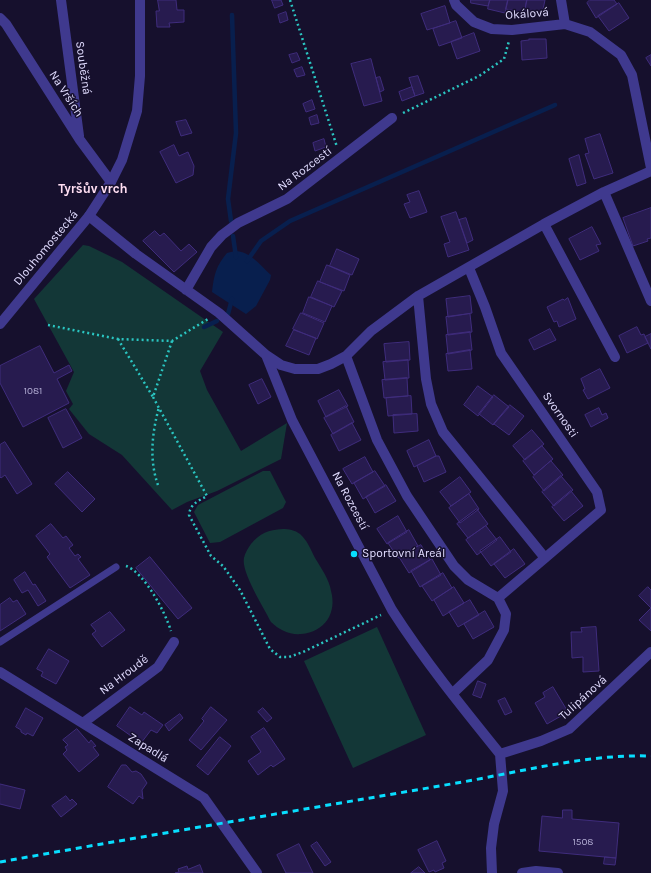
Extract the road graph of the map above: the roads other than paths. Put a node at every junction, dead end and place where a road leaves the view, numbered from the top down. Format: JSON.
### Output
{"nodes":[{"id":1,"x":61,"y":0,"type":"edge"},
{"id":2,"x":140,"y":0,"type":"edge"},
{"id":3,"x":454,"y":0,"type":"edge"},
{"id":4,"x":561,"y":0,"type":"edge"},
{"id":5,"x":0,"y":18,"type":"edge"},
{"id":6,"x":565,"y":24,"type":"junction"},
{"id":7,"x":392,"y":118,"type":"road end"},
{"id":8,"x":80,"y":140,"type":"junction"},
{"id":9,"x":651,"y":170,"type":"edge"},
{"id":10,"x":111,"y":182,"type":"junction"},
{"id":11,"x":604,"y":192,"type":"junction"},
{"id":12,"x":89,"y":216,"type":"junction"},
{"id":13,"x":544,"y":224,"type":"junction"},
{"id":14,"x":468,"y":268,"type":"junction"},
{"id":15,"x":186,"y":290,"type":"junction"},
{"id":16,"x":418,"y":296,"type":"junction"},
{"id":17,"x":651,"y":301,"type":"edge"},
{"id":18,"x":0,"y":324,"type":"edge"},
{"id":19,"x":266,"y":355,"type":"junction"},
{"id":20,"x":346,"y":356,"type":"junction"},
{"id":21,"x":615,"y":357,"type":"dead end"},
{"id":22,"x":545,"y":558,"type":"junction"},
{"id":23,"x":116,"y":567,"type":"road end"},
{"id":24,"x":498,"y":598,"type":"junction"},
{"id":25,"x":0,"y":642,"type":"edge"},
{"id":26,"x":174,"y":642,"type":"road end"},
{"id":27,"x":651,"y":652,"type":"edge"},
{"id":28,"x":0,"y":672,"type":"edge"},
{"id":29,"x":452,"y":694,"type":"junction"},
{"id":30,"x":83,"y":722,"type":"junction"},
{"id":31,"x":500,"y":754,"type":"junction"},
{"id":32,"x":258,"y":873,"type":"edge"},
{"id":33,"x":492,"y":873,"type":"edge"},
{"id":34,"x":522,"y":873,"type":"edge"},
{"id":35,"x":558,"y":873,"type":"edge"}],
"edges":[{"from":1,"to":8,"type":"street","name":"Souběžná"},
{"from":2,"to":10,"type":"street","name":"Dlouhomostecká"},
{"from":3,"to":6,"type":"street","name":"Okálová"},
{"from":4,"to":6,"type":"street"},
{"from":5,"to":8,"type":"street","name":"Na Vrších"},
{"from":6,"to":9,"type":"street"},
{"from":7,"to":15,"type":"street","name":"Na Rozcestí"},
{"from":8,"to":10,"type":"street","name":"Na Vrších"},
{"from":9,"to":11,"type":"street"},
{"from":10,"to":12,"type":"street","name":"Dlouhomostecká"},
{"from":11,"to":13,"type":"street"},
{"from":11,"to":17,"type":"street"},
{"from":12,"to":15,"type":"street","name":"Na Rozcestí"},
{"from":12,"to":18,"type":"street","name":"Dlouhomostecká"},
{"from":13,"to":14,"type":"street"},
{"from":13,"to":21,"type":"street"},
{"from":14,"to":16,"type":"street"},
{"from":14,"to":22,"type":"street","name":"Svornosti"},
{"from":15,"to":19,"type":"street","name":"Na Rozcestí"},
{"from":16,"to":20,"type":"street"},
{"from":16,"to":22,"type":"street"},
{"from":19,"to":20,"type":"street"},
{"from":19,"to":29,"type":"street","name":"Na Rozcestí"},
{"from":20,"to":24,"type":"street"},
{"from":22,"to":24,"type":"street","name":"Svornosti"},
{"from":23,"to":25,"type":"lane"},
{"from":24,"to":29,"type":"street"},
{"from":26,"to":30,"type":"street","name":"Na Hroudě"},
{"from":27,"to":31,"type":"street","name":"Tulipánová"},
{"from":28,"to":30,"type":"street","name":"Zapadlá"},
{"from":29,"to":31,"type":"street","name":"Na Rozcestí"},
{"from":30,"to":32,"type":"street","name":"Zapadlá"},
{"from":31,"to":33,"type":"street"},
{"from":34,"to":35,"type":"street"}]}
